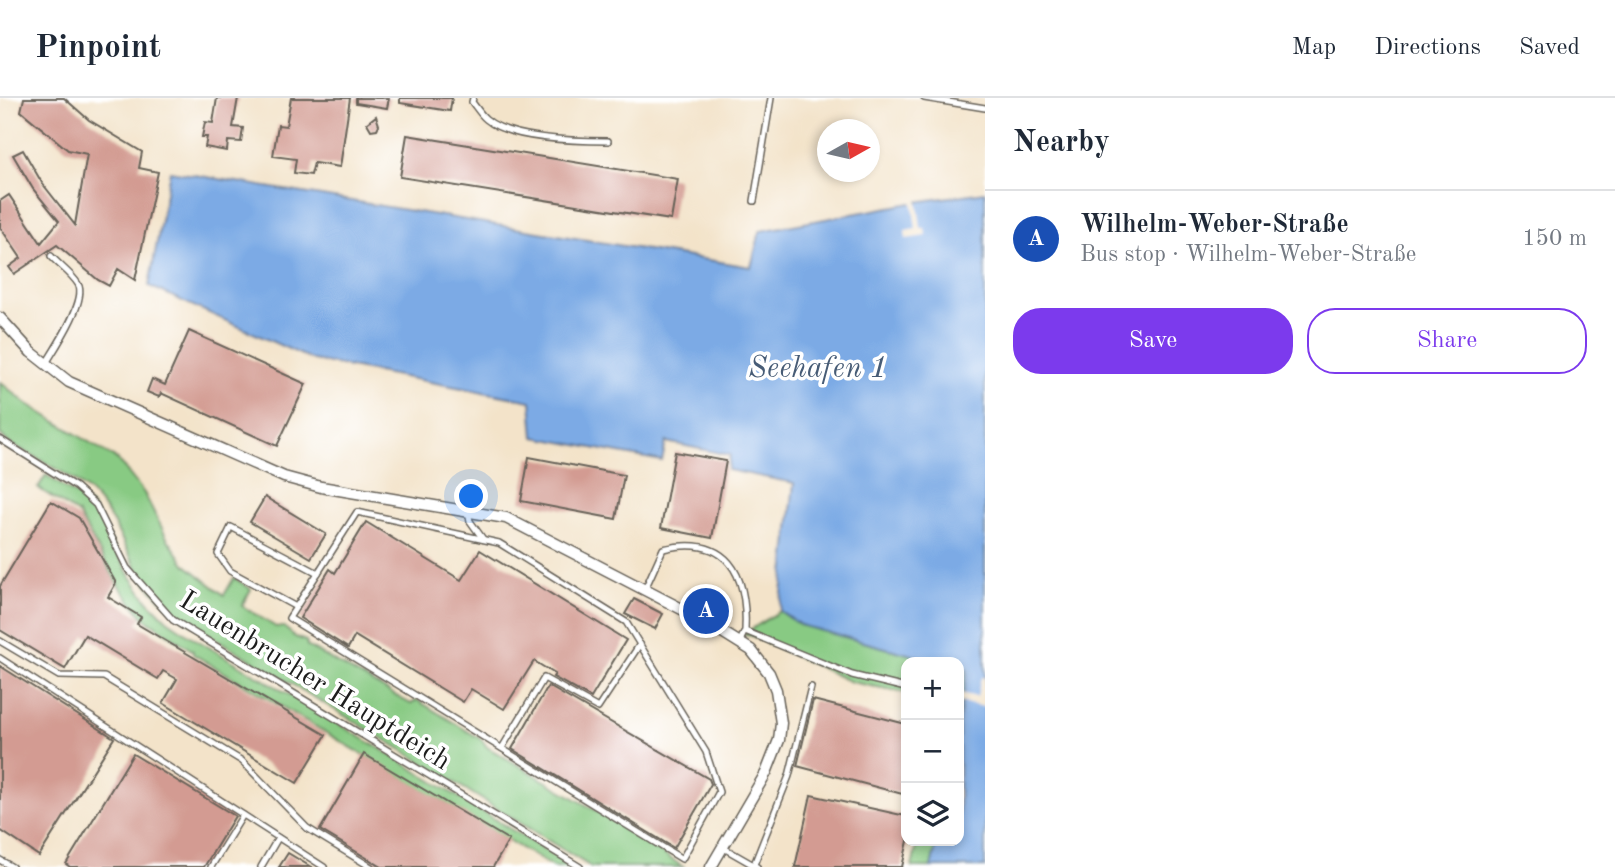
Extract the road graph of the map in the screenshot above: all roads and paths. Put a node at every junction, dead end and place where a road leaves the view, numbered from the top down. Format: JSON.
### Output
{"nodes":[{"id":1,"x":473,"y":98,"type":"edge"},
{"id":2,"x":771,"y":98,"type":"edge"},
{"id":3,"x":924,"y":98,"type":"edge"},
{"id":4,"x":985,"y":108,"type":"edge"},
{"id":5,"x":608,"y":141,"type":"dead end"},
{"id":6,"x":754,"y":201,"type":"dead end"},
{"id":7,"x":51,"y":256,"type":"dead end"},
{"id":8,"x":0,"y":318,"type":"edge"},
{"id":9,"x":45,"y":365,"type":"junction"},
{"id":10,"x":0,"y":439,"type":"edge"},
{"id":11,"x":468,"y":511,"type":"junction"},
{"id":12,"x":483,"y":539,"type":"junction"},
{"id":13,"x":318,"y":573,"type":"junction"},
{"id":14,"x":645,"y":589,"type":"junction"},
{"id":15,"x":296,"y":607,"type":"junction"},
{"id":16,"x":743,"y":636,"type":"junction"},
{"id":17,"x":0,"y":640,"type":"edge"},
{"id":18,"x":640,"y":644,"type":"junction"},
{"id":19,"x":0,"y":658,"type":"edge"},
{"id":20,"x":811,"y":687,"type":"dead end"},
{"id":21,"x":901,"y":687,"type":"edge"},
{"id":22,"x":502,"y":748,"type":"junction"},
{"id":23,"x":243,"y":815,"type":"junction"},
{"id":24,"x":278,"y":838,"type":"junction"},
{"id":25,"x":722,"y":847,"type":"junction"},
{"id":26,"x":0,"y":860,"type":"edge"},
{"id":27,"x":754,"y":866,"type":"edge"},
{"id":28,"x":12,"y":867,"type":"edge"},
{"id":29,"x":211,"y":867,"type":"edge"},
{"id":30,"x":261,"y":867,"type":"edge"},
{"id":31,"x":324,"y":867,"type":"edge"},
{"id":32,"x":371,"y":867,"type":"edge"},
{"id":33,"x":580,"y":867,"type":"edge"},
{"id":34,"x":711,"y":867,"type":"edge"}],
"edges":[{"from":1,"to":5,"type":"lane"},
{"from":2,"to":6,"type":"lane"},
{"from":3,"to":4,"type":"lane"},
{"from":7,"to":9,"type":"lane"},
{"from":8,"to":9,"type":"street"},
{"from":9,"to":11,"type":"street"},
{"from":10,"to":33,"type":"lane","name":"Lauenbrucher Hauptdeich"},
{"from":11,"to":12,"type":"lane"},
{"from":11,"to":14,"type":"street"},
{"from":12,"to":13,"type":"lane"},
{"from":12,"to":18,"type":"lane"},
{"from":13,"to":15,"type":"lane"},
{"from":13,"to":15,"type":"lane"},
{"from":14,"to":16,"type":"street"},
{"from":14,"to":16,"type":"lane"},
{"from":15,"to":22,"type":"lane"},
{"from":16,"to":21,"type":"lane"},
{"from":16,"to":25,"type":"street"},
{"from":17,"to":32,"type":"lane"},
{"from":18,"to":22,"type":"lane"},
{"from":18,"to":22,"type":"lane"},
{"from":19,"to":23,"type":"lane"},
{"from":20,"to":27,"type":"lane"},
{"from":23,"to":24,"type":"lane"},
{"from":23,"to":29,"type":"lane"},
{"from":24,"to":30,"type":"lane"},
{"from":24,"to":31,"type":"lane"},
{"from":25,"to":27,"type":"lane"},
{"from":25,"to":34,"type":"street"},
{"from":26,"to":28,"type":"lane"}]}
